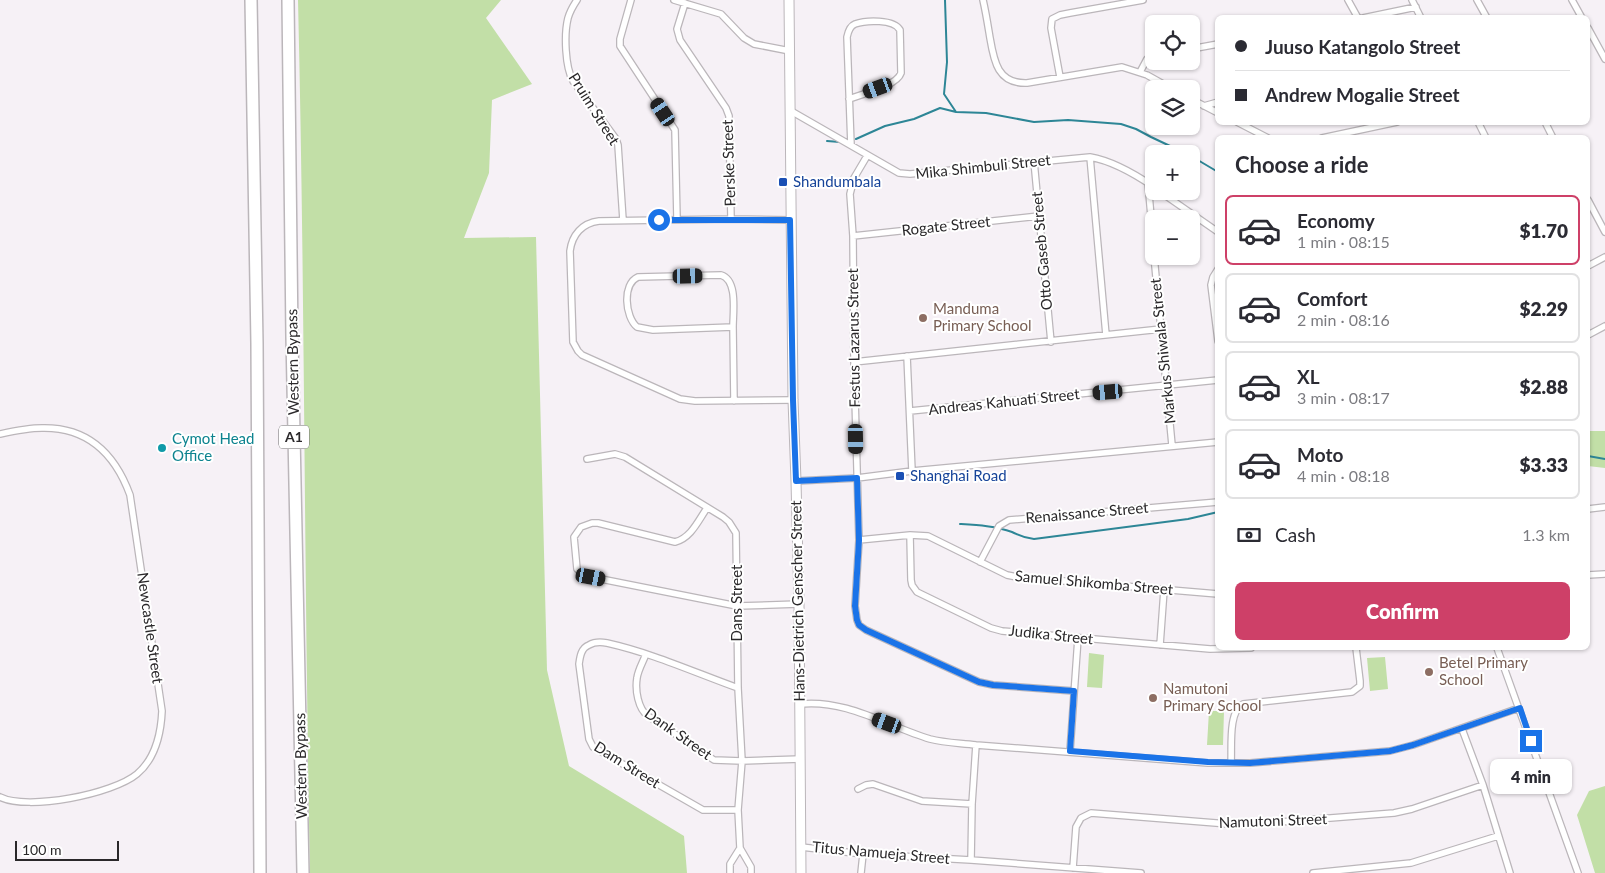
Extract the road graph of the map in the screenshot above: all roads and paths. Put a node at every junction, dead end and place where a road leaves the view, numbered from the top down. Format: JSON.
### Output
{"nodes":[{"id":1,"x":251,"y":0,"type":"edge"},
{"id":2,"x":288,"y":0,"type":"edge"},
{"id":3,"x":577,"y":0,"type":"edge"},
{"id":4,"x":631,"y":0,"type":"edge"},
{"id":5,"x":674,"y":0,"type":"edge"},
{"id":6,"x":789,"y":0,"type":"edge"},
{"id":7,"x":983,"y":0,"type":"edge"},
{"id":8,"x":1143,"y":0,"type":"edge"},
{"id":9,"x":1348,"y":0,"type":"edge"},
{"id":10,"x":1412,"y":0,"type":"edge"},
{"id":11,"x":1477,"y":0,"type":"edge"},
{"id":12,"x":1572,"y":0,"type":"edge"},
{"id":13,"x":685,"y":3,"type":"junction"},
{"id":14,"x":1416,"y":7,"type":"junction"},
{"id":15,"x":1356,"y":15,"type":"edge"},
{"id":16,"x":1377,"y":15,"type":"edge"},
{"id":17,"x":1420,"y":15,"type":"edge"},
{"id":18,"x":1484,"y":15,"type":"edge"},
{"id":19,"x":1580,"y":15,"type":"edge"},
{"id":20,"x":1590,"y":32,"type":"edge"},
{"id":21,"x":1215,"y":45,"type":"edge"},
{"id":22,"x":1200,"y":47,"type":"edge"},
{"id":23,"x":790,"y":50,"type":"junction"},
{"id":24,"x":1605,"y":59,"type":"edge"},
{"id":25,"x":1145,"y":61,"type":"edge"},
{"id":26,"x":1140,"y":72,"type":"junction"},
{"id":27,"x":1060,"y":77,"type":"junction"},
{"id":28,"x":1155,"y":80,"type":"edge"},
{"id":29,"x":849,"y":99,"type":"junction"},
{"id":30,"x":1215,"y":103,"type":"edge"},
{"id":31,"x":1200,"y":104,"type":"edge"},
{"id":32,"x":1204,"y":106,"type":"junction"},
{"id":33,"x":790,"y":111,"type":"junction"},
{"id":34,"x":1215,"y":112,"type":"edge"},
{"id":35,"x":1243,"y":125,"type":"edge"},
{"id":36,"x":1386,"y":125,"type":"edge"},
{"id":37,"x":1262,"y":135,"type":"edge"},
{"id":38,"x":1351,"y":135,"type":"edge"},
{"id":39,"x":851,"y":145,"type":"junction"},
{"id":40,"x":867,"y":156,"type":"junction"},
{"id":41,"x":1090,"y":157,"type":"junction"},
{"id":42,"x":1034,"y":161,"type":"junction"},
{"id":43,"x":1145,"y":181,"type":"edge"},
{"id":44,"x":1172,"y":200,"type":"edge"},
{"id":45,"x":1590,"y":204,"type":"edge"},
{"id":46,"x":1039,"y":216,"type":"junction"},
{"id":47,"x":731,"y":219,"type":"junction"},
{"id":48,"x":623,"y":220,"type":"junction"},
{"id":49,"x":677,"y":220,"type":"junction"},
{"id":50,"x":790,"y":220,"type":"junction"},
{"id":51,"x":1215,"y":230,"type":"edge"},
{"id":52,"x":1605,"y":232,"type":"edge"},
{"id":53,"x":853,"y":236,"type":"junction"},
{"id":54,"x":1605,"y":257,"type":"edge"},
{"id":55,"x":1155,"y":265,"type":"edge"},
{"id":56,"x":1590,"y":265,"type":"edge"},
{"id":57,"x":1215,"y":274,"type":"edge"},
{"id":58,"x":1215,"y":313,"type":"edge"},
{"id":59,"x":1605,"y":326,"type":"edge"},
{"id":60,"x":733,"y":327,"type":"junction"},
{"id":61,"x":1161,"y":330,"type":"junction"},
{"id":62,"x":1590,"y":334,"type":"edge"},
{"id":63,"x":1106,"y":335,"type":"junction"},
{"id":64,"x":1051,"y":342,"type":"junction"},
{"id":65,"x":907,"y":356,"type":"junction"},
{"id":66,"x":854,"y":362,"type":"junction"},
{"id":67,"x":1215,"y":380,"type":"edge"},
{"id":68,"x":1167,"y":386,"type":"junction"},
{"id":69,"x":793,"y":400,"type":"junction"},
{"id":70,"x":734,"y":401,"type":"junction"},
{"id":71,"x":910,"y":411,"type":"junction"},
{"id":72,"x":0,"y":434,"type":"edge"},
{"id":73,"x":1215,"y":442,"type":"edge"},
{"id":74,"x":1172,"y":445,"type":"junction"},
{"id":75,"x":587,"y":459,"type":"dead end"},
{"id":76,"x":912,"y":471,"type":"junction"},
{"id":77,"x":857,"y":478,"type":"junction"},
{"id":78,"x":796,"y":481,"type":"junction"},
{"id":79,"x":1215,"y":502,"type":"edge"},
{"id":80,"x":1605,"y":507,"type":"edge"},
{"id":81,"x":707,"y":508,"type":"junction"},
{"id":82,"x":1590,"y":509,"type":"edge"},
{"id":83,"x":910,"y":534,"type":"junction"},
{"id":84,"x":859,"y":540,"type":"junction"},
{"id":85,"x":980,"y":562,"type":"junction"},
{"id":86,"x":1605,"y":574,"type":"edge"},
{"id":87,"x":1590,"y":575,"type":"edge"},
{"id":88,"x":1164,"y":590,"type":"junction"},
{"id":89,"x":1215,"y":594,"type":"edge"},
{"id":90,"x":799,"y":604,"type":"junction"},
{"id":91,"x":737,"y":606,"type":"junction"},
{"id":92,"x":1078,"y":638,"type":"junction"},
{"id":93,"x":1160,"y":645,"type":"junction"},
{"id":94,"x":1215,"y":649,"type":"edge"},
{"id":95,"x":1356,"y":650,"type":"edge"},
{"id":96,"x":1498,"y":650,"type":"edge"},
{"id":97,"x":646,"y":654,"type":"junction"},
{"id":98,"x":738,"y":688,"type":"junction"},
{"id":99,"x":1074,"y":691,"type":"junction"},
{"id":100,"x":800,"y":704,"type":"junction"},
{"id":101,"x":1520,"y":708,"type":"junction"},
{"id":102,"x":1462,"y":729,"type":"junction"},
{"id":103,"x":976,"y":745,"type":"junction"},
{"id":104,"x":1070,"y":751,"type":"junction"},
{"id":105,"x":801,"y":759,"type":"junction"},
{"id":106,"x":742,"y":761,"type":"junction"},
{"id":107,"x":1231,"y":763,"type":"junction"},
{"id":108,"x":1482,"y":786,"type":"junction"},
{"id":109,"x":858,"y":789,"type":"dead end"},
{"id":110,"x":0,"y":797,"type":"edge"},
{"id":111,"x":972,"y":804,"type":"junction"},
{"id":112,"x":738,"y":810,"type":"junction"},
{"id":113,"x":1498,"y":836,"type":"junction"},
{"id":114,"x":801,"y":847,"type":"junction"},
{"id":115,"x":740,"y":848,"type":"junction"},
{"id":116,"x":863,"y":854,"type":"junction"},
{"id":117,"x":971,"y":860,"type":"junction"},
{"id":118,"x":1073,"y":868,"type":"junction"},
{"id":119,"x":260,"y":873,"type":"edge"},
{"id":120,"x":303,"y":873,"type":"edge"},
{"id":121,"x":730,"y":873,"type":"edge"},
{"id":122,"x":751,"y":873,"type":"edge"},
{"id":123,"x":801,"y":873,"type":"edge"},
{"id":124,"x":860,"y":873,"type":"edge"},
{"id":125,"x":1141,"y":873,"type":"edge"},
{"id":126,"x":1313,"y":873,"type":"edge"},
{"id":127,"x":1510,"y":873,"type":"edge"},
{"id":128,"x":1578,"y":873,"type":"edge"}],
"edges":[{"from":1,"to":119,"type":"highway","number":"A1"},
{"from":2,"to":120,"type":"highway","name":"Western Bypass","number":"A1"},
{"from":3,"to":48,"type":"street","name":"Pruim Street"},
{"from":4,"to":49,"type":"street"},
{"from":5,"to":13,"type":"street"},
{"from":6,"to":23,"type":"street","name":"Hans-Dietrich Genscher Street"},
{"from":7,"to":27,"type":"street"},
{"from":8,"to":27,"type":"street"},
{"from":9,"to":15,"type":"street"},
{"from":10,"to":14,"type":"street"},
{"from":11,"to":18,"type":"street"},
{"from":12,"to":19,"type":"street"},
{"from":13,"to":23,"type":"street"},
{"from":13,"to":47,"type":"street","name":"Perske Street"},
{"from":14,"to":16,"type":"street"},
{"from":14,"to":17,"type":"street"},
{"from":20,"to":24,"type":"street"},
{"from":21,"to":22,"type":"street"},
{"from":23,"to":33,"type":"street","name":"Hans-Dietrich Genscher Street"},
{"from":25,"to":26,"type":"street"},
{"from":26,"to":27,"type":"street"},
{"from":26,"to":28,"type":"street"},
{"from":29,"to":29,"type":"street"},
{"from":29,"to":39,"type":"street"},
{"from":30,"to":32,"type":"street"},
{"from":31,"to":32,"type":"street"},
{"from":32,"to":34,"type":"street"},
{"from":33,"to":39,"type":"street","name":"Mika Shimbuli Street"},
{"from":33,"to":50,"type":"street","name":"Hans-Dietrich Genscher Street"},
{"from":35,"to":37,"type":"street"},
{"from":36,"to":38,"type":"street"},
{"from":39,"to":40,"type":"street","name":"Mika Shimbuli Street"},
{"from":40,"to":42,"type":"street","name":"Mika Shimbuli Street"},
{"from":40,"to":53,"type":"street","name":"Festus Lazarus Street"},
{"from":41,"to":42,"type":"street","name":"Mika Shimbuli Street"},
{"from":41,"to":43,"type":"street","name":"Mika Shimbuli Street"},
{"from":41,"to":63,"type":"street"},
{"from":42,"to":46,"type":"street","name":"Otto Gaseb Street"},
{"from":44,"to":51,"type":"street"},
{"from":45,"to":52,"type":"street"},
{"from":46,"to":53,"type":"street","name":"Rogate Street"},
{"from":46,"to":64,"type":"street","name":"Otto Gaseb Street"},
{"from":47,"to":49,"type":"street"},
{"from":47,"to":50,"type":"street"},
{"from":48,"to":49,"type":"street"},
{"from":48,"to":70,"type":"street"},
{"from":50,"to":69,"type":"street","name":"Hans-Dietrich Genscher Street"},
{"from":53,"to":66,"type":"street","name":"Festus Lazarus Street"},
{"from":54,"to":56,"type":"street"},
{"from":55,"to":61,"type":"street","name":"Markus Shiwala Street"},
{"from":57,"to":58,"type":"street"},
{"from":59,"to":62,"type":"street"},
{"from":60,"to":60,"type":"street"},
{"from":60,"to":70,"type":"street"},
{"from":61,"to":63,"type":"street"},
{"from":61,"to":68,"type":"street","name":"Markus Shiwala Street"},
{"from":63,"to":64,"type":"street"},
{"from":64,"to":65,"type":"street"},
{"from":65,"to":66,"type":"street"},
{"from":65,"to":71,"type":"street"},
{"from":66,"to":77,"type":"street","name":"Festus Lazarus Street"},
{"from":67,"to":68,"type":"street","name":"Andreas Kahuati Street"},
{"from":68,"to":71,"type":"street","name":"Andreas Kahuati Street"},
{"from":68,"to":74,"type":"street","name":"Markus Shiwala Street"},
{"from":69,"to":70,"type":"street"},
{"from":69,"to":78,"type":"street","name":"Hans-Dietrich Genscher Street"},
{"from":71,"to":76,"type":"street"},
{"from":72,"to":110,"type":"street","name":"Newcastle Street"},
{"from":73,"to":74,"type":"street"},
{"from":74,"to":76,"type":"street"},
{"from":75,"to":81,"type":"street","name":"Dans Street"},
{"from":76,"to":77,"type":"street"},
{"from":77,"to":78,"type":"street"},
{"from":77,"to":84,"type":"street","name":"Festus Lazarus Street"},
{"from":78,"to":90,"type":"street","name":"Hans-Dietrich Genscher Street"},
{"from":79,"to":85,"type":"street","name":"Renaissance Street"},
{"from":80,"to":82,"type":"street"},
{"from":81,"to":91,"type":"street","name":"Dans Street"},
{"from":81,"to":91,"type":"street"},
{"from":83,"to":84,"type":"street","name":"Samuel Shikomba Street"},
{"from":83,"to":85,"type":"street","name":"Samuel Shikomba Street"},
{"from":83,"to":92,"type":"street","name":"Judika Street"},
{"from":84,"to":99,"type":"street","name":"Festus Lazarus Street"},
{"from":85,"to":88,"type":"street","name":"Samuel Shikomba Street"},
{"from":86,"to":87,"type":"street"},
{"from":88,"to":89,"type":"street","name":"Samuel Shikomba Street"},
{"from":88,"to":93,"type":"street"},
{"from":90,"to":91,"type":"street"},
{"from":90,"to":100,"type":"street","name":"Hans-Dietrich Genscher Street"},
{"from":91,"to":98,"type":"street","name":"Dans Street"},
{"from":92,"to":93,"type":"street","name":"Judika Street"},
{"from":92,"to":99,"type":"street"},
{"from":93,"to":94,"type":"street","name":"Judika Street"},
{"from":95,"to":107,"type":"street"},
{"from":96,"to":101,"type":"street"},
{"from":97,"to":98,"type":"street","name":"Dam Street"},
{"from":97,"to":106,"type":"street","name":"Dank Street"},
{"from":97,"to":112,"type":"street","name":"Dam Street"},
{"from":98,"to":106,"type":"street","name":"Dans Street"},
{"from":99,"to":104,"type":"street"},
{"from":100,"to":103,"type":"street"},
{"from":100,"to":105,"type":"street","name":"Hans-Dietrich Genscher Street"},
{"from":101,"to":102,"type":"street"},
{"from":101,"to":128,"type":"street"},
{"from":102,"to":107,"type":"street"},
{"from":102,"to":108,"type":"street"},
{"from":103,"to":104,"type":"street"},
{"from":103,"to":111,"type":"street"},
{"from":104,"to":107,"type":"street"},
{"from":105,"to":106,"type":"street","name":"Dank Street"},
{"from":105,"to":114,"type":"street","name":"Hans-Dietrich Genscher Street"},
{"from":106,"to":112,"type":"street","name":"Dans Street"},
{"from":108,"to":113,"type":"street"},
{"from":108,"to":118,"type":"street","name":"Namutoni Street"},
{"from":109,"to":111,"type":"street"},
{"from":111,"to":117,"type":"street"},
{"from":112,"to":115,"type":"street","name":"Dans Street"},
{"from":113,"to":126,"type":"street"},
{"from":113,"to":127,"type":"street"},
{"from":114,"to":116,"type":"street","name":"Titus Namueja Street"},
{"from":114,"to":123,"type":"street","name":"Hans-Dietrich Genscher Street"},
{"from":115,"to":121,"type":"street","name":"Dans Street"},
{"from":115,"to":122,"type":"street","name":"Dans Street"},
{"from":116,"to":117,"type":"street","name":"Titus Namueja Street"},
{"from":116,"to":124,"type":"street"},
{"from":117,"to":118,"type":"street","name":"Titus Namueja Street"},
{"from":118,"to":125,"type":"street","name":"Titus Namueja Street"}]}
